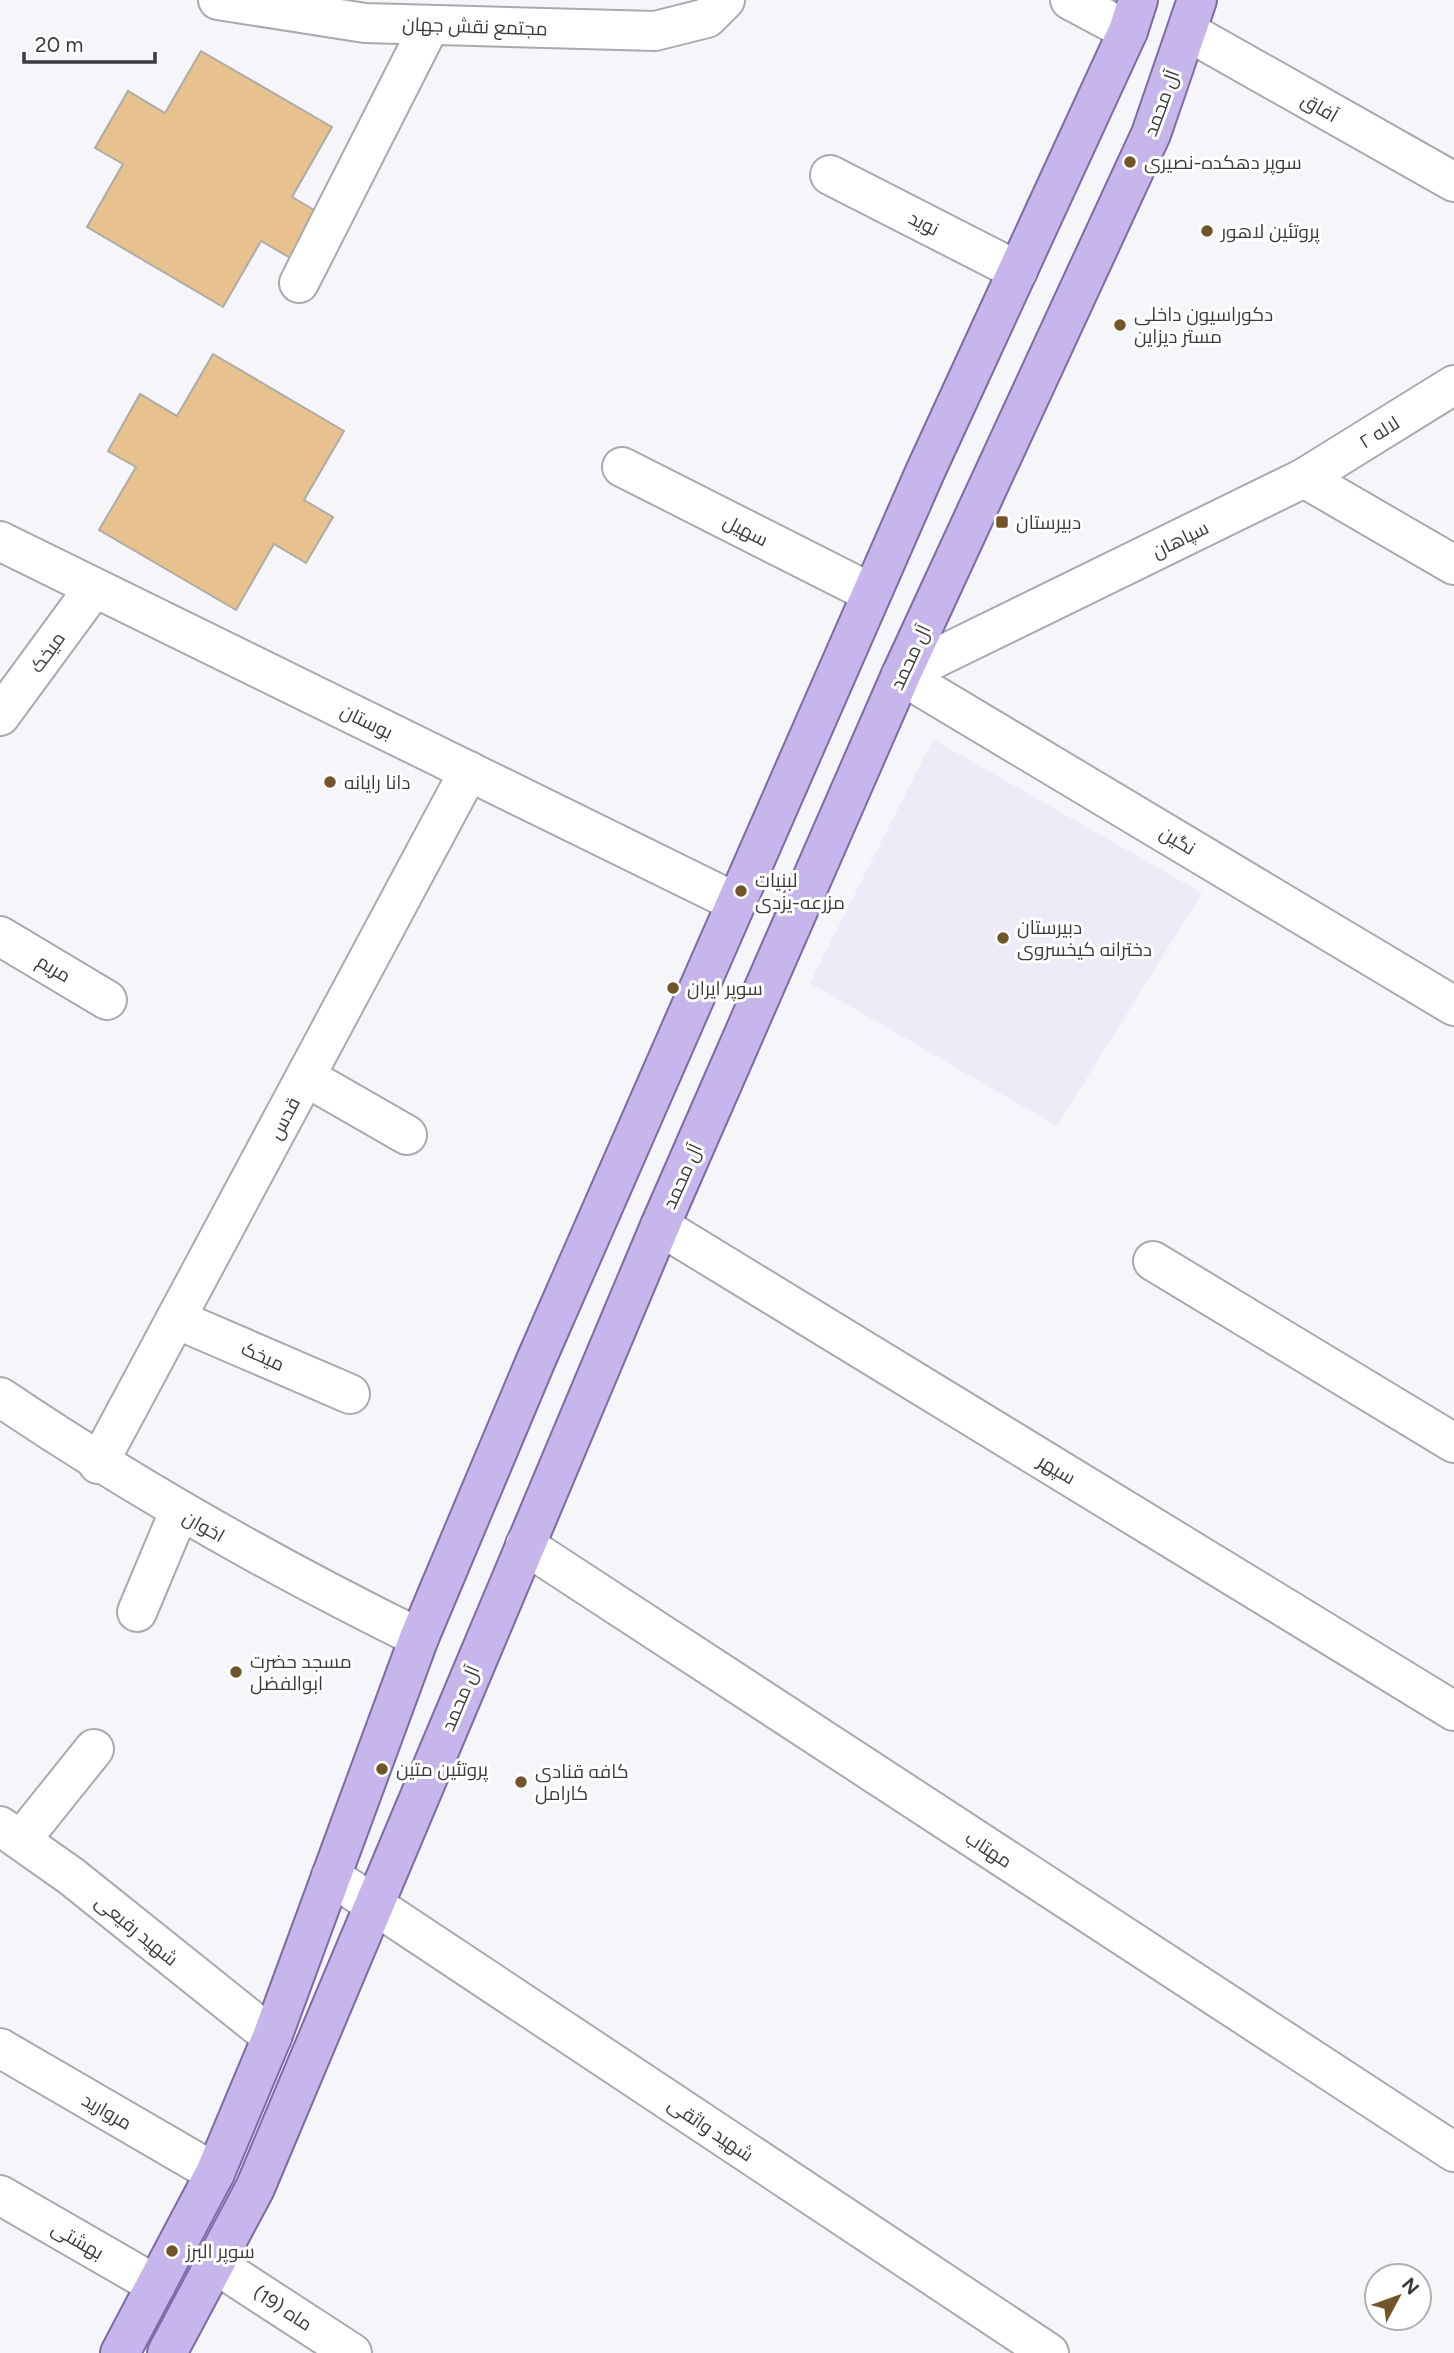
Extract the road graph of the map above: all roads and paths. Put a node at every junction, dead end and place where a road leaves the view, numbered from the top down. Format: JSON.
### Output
{"nodes":[{"id":1,"x":218,"y":0,"type":"edge"},
{"id":2,"x":724,"y":0,"type":"edge"},
{"id":3,"x":1070,"y":0,"type":"edge"},
{"id":4,"x":1192,"y":15,"type":"edge"},
{"id":5,"x":1133,"y":16,"type":"edge"},
{"id":6,"x":430,"y":25,"type":"junction"},
{"id":7,"x":830,"y":175,"type":"dead end"},
{"id":8,"x":1454,"y":183,"type":"edge"},
{"id":9,"x":1018,"y":271,"type":"junction"},
{"id":10,"x":299,"y":283,"type":"dead end"},
{"id":11,"x":1454,"y":385,"type":"edge"},
{"id":12,"x":622,"y":467,"type":"dead end"},
{"id":13,"x":1304,"y":478,"type":"junction"},
{"id":14,"x":0,"y":541,"type":"edge"},
{"id":15,"x":1454,"y":565,"type":"edge"},
{"id":16,"x":94,"y":588,"type":"junction"},
{"id":17,"x":871,"y":593,"type":"junction"},
{"id":18,"x":901,"y":675,"type":"junction"},
{"id":19,"x":0,"y":716,"type":"edge"},
{"id":20,"x":469,"y":771,"type":"junction"},
{"id":21,"x":734,"y":902,"type":"junction"},
{"id":22,"x":0,"y":936,"type":"edge"},
{"id":23,"x":107,"y":1000,"type":"dead end"},
{"id":24,"x":1454,"y":1006,"type":"edge"},
{"id":25,"x":306,"y":1076,"type":"junction"},
{"id":26,"x":407,"y":1135,"type":"dead end"},
{"id":27,"x":660,"y":1227,"type":"junction"},
{"id":28,"x":1153,"y":1261,"type":"dead end"},
{"id":29,"x":176,"y":1318,"type":"junction"},
{"id":30,"x":350,"y":1394,"type":"dead end"},
{"id":31,"x":0,"y":1397,"type":"edge"},
{"id":32,"x":1454,"y":1443,"type":"edge"},
{"id":33,"x":99,"y":1464,"type":"junction"},
{"id":34,"x":179,"y":1512,"type":"junction"},
{"id":35,"x":524,"y":1545,"type":"junction"},
{"id":36,"x":137,"y":1612,"type":"dead end"},
{"id":37,"x":419,"y":1637,"type":"junction"},
{"id":38,"x":1454,"y":1710,"type":"edge"},
{"id":39,"x":94,"y":1749,"type":"dead end"},
{"id":40,"x":10,"y":1833,"type":"edge"},
{"id":41,"x":331,"y":1876,"type":"junction"},
{"id":42,"x":373,"y":1904,"type":"junction"},
{"id":43,"x":272,"y":2037,"type":"junction"},
{"id":44,"x":0,"y":2048,"type":"edge"},
{"id":45,"x":1454,"y":2152,"type":"edge"},
{"id":46,"x":215,"y":2173,"type":"junction"},
{"id":47,"x":0,"y":2195,"type":"edge"},
{"id":48,"x":215,"y":2264,"type":"junction"},
{"id":49,"x":156,"y":2285,"type":"junction"},
{"id":50,"x":120,"y":2353,"type":"edge"},
{"id":51,"x":167,"y":2353,"type":"edge"},
{"id":52,"x":352,"y":2353,"type":"edge"},
{"id":53,"x":1049,"y":2353,"type":"edge"}],
"edges":[{"from":1,"to":6,"type":"street","name":"مجتمع نقش جهان"},
{"from":2,"to":6,"type":"street","name":"مجتمع نقش جهان"},
{"from":3,"to":5,"type":"street"},
{"from":4,"to":8,"type":"street","name":"آفاق"},
{"from":4,"to":18,"type":"main road","name":"آل محمد"},
{"from":5,"to":9,"type":"main road"},
{"from":6,"to":10,"type":"street"},
{"from":7,"to":9,"type":"street","name":"نوید"},
{"from":9,"to":17,"type":"main road"},
{"from":11,"to":13,"type":"street","name":"لاله ۲"},
{"from":12,"to":17,"type":"street","name":"سهیل"},
{"from":13,"to":15,"type":"street"},
{"from":13,"to":18,"type":"street","name":"سپاهان"},
{"from":14,"to":16,"type":"street","name":"بوستان"},
{"from":16,"to":19,"type":"street","name":"میخک"},
{"from":16,"to":20,"type":"street","name":"بوستان"},
{"from":17,"to":21,"type":"main road"},
{"from":18,"to":24,"type":"street","name":"نگین"},
{"from":18,"to":27,"type":"main road","name":"آل محمد"},
{"from":20,"to":21,"type":"street","name":"بوستان"},
{"from":20,"to":25,"type":"street","name":"قدس"},
{"from":21,"to":37,"type":"main road"},
{"from":22,"to":23,"type":"street","name":"مریم"},
{"from":25,"to":26,"type":"street"},
{"from":25,"to":29,"type":"street","name":"قدس"},
{"from":27,"to":35,"type":"main road","name":"آل محمد"},
{"from":27,"to":38,"type":"street","name":"سپهر"},
{"from":28,"to":32,"type":"street"},
{"from":29,"to":30,"type":"street","name":"میخک"},
{"from":29,"to":33,"type":"street","name":"قدس"},
{"from":31,"to":33,"type":"street","name":"اخوان"},
{"from":33,"to":34,"type":"street","name":"اخوان"},
{"from":34,"to":36,"type":"street"},
{"from":34,"to":37,"type":"street","name":"اخوان"},
{"from":35,"to":42,"type":"main road","name":"آل محمد"},
{"from":35,"to":45,"type":"street","name":"مهتاب"},
{"from":37,"to":41,"type":"main road"},
{"from":39,"to":40,"type":"street"},
{"from":40,"to":43,"type":"street","name":"شهید رفیعی"},
{"from":41,"to":42,"type":"street","name":"شهید واثقی"},
{"from":41,"to":43,"type":"main road"},
{"from":42,"to":48,"type":"main road","name":"آل محمد"},
{"from":42,"to":53,"type":"street","name":"شهید واثقی"},
{"from":43,"to":46,"type":"main road"},
{"from":44,"to":46,"type":"street","name":"مروارید"},
{"from":46,"to":49,"type":"main road"},
{"from":47,"to":49,"type":"street","name":"بهشتی"},
{"from":48,"to":51,"type":"main road","name":"آل محمد"},
{"from":48,"to":52,"type":"street","name":"ماه (19)"},
{"from":49,"to":50,"type":"main road"}]}
